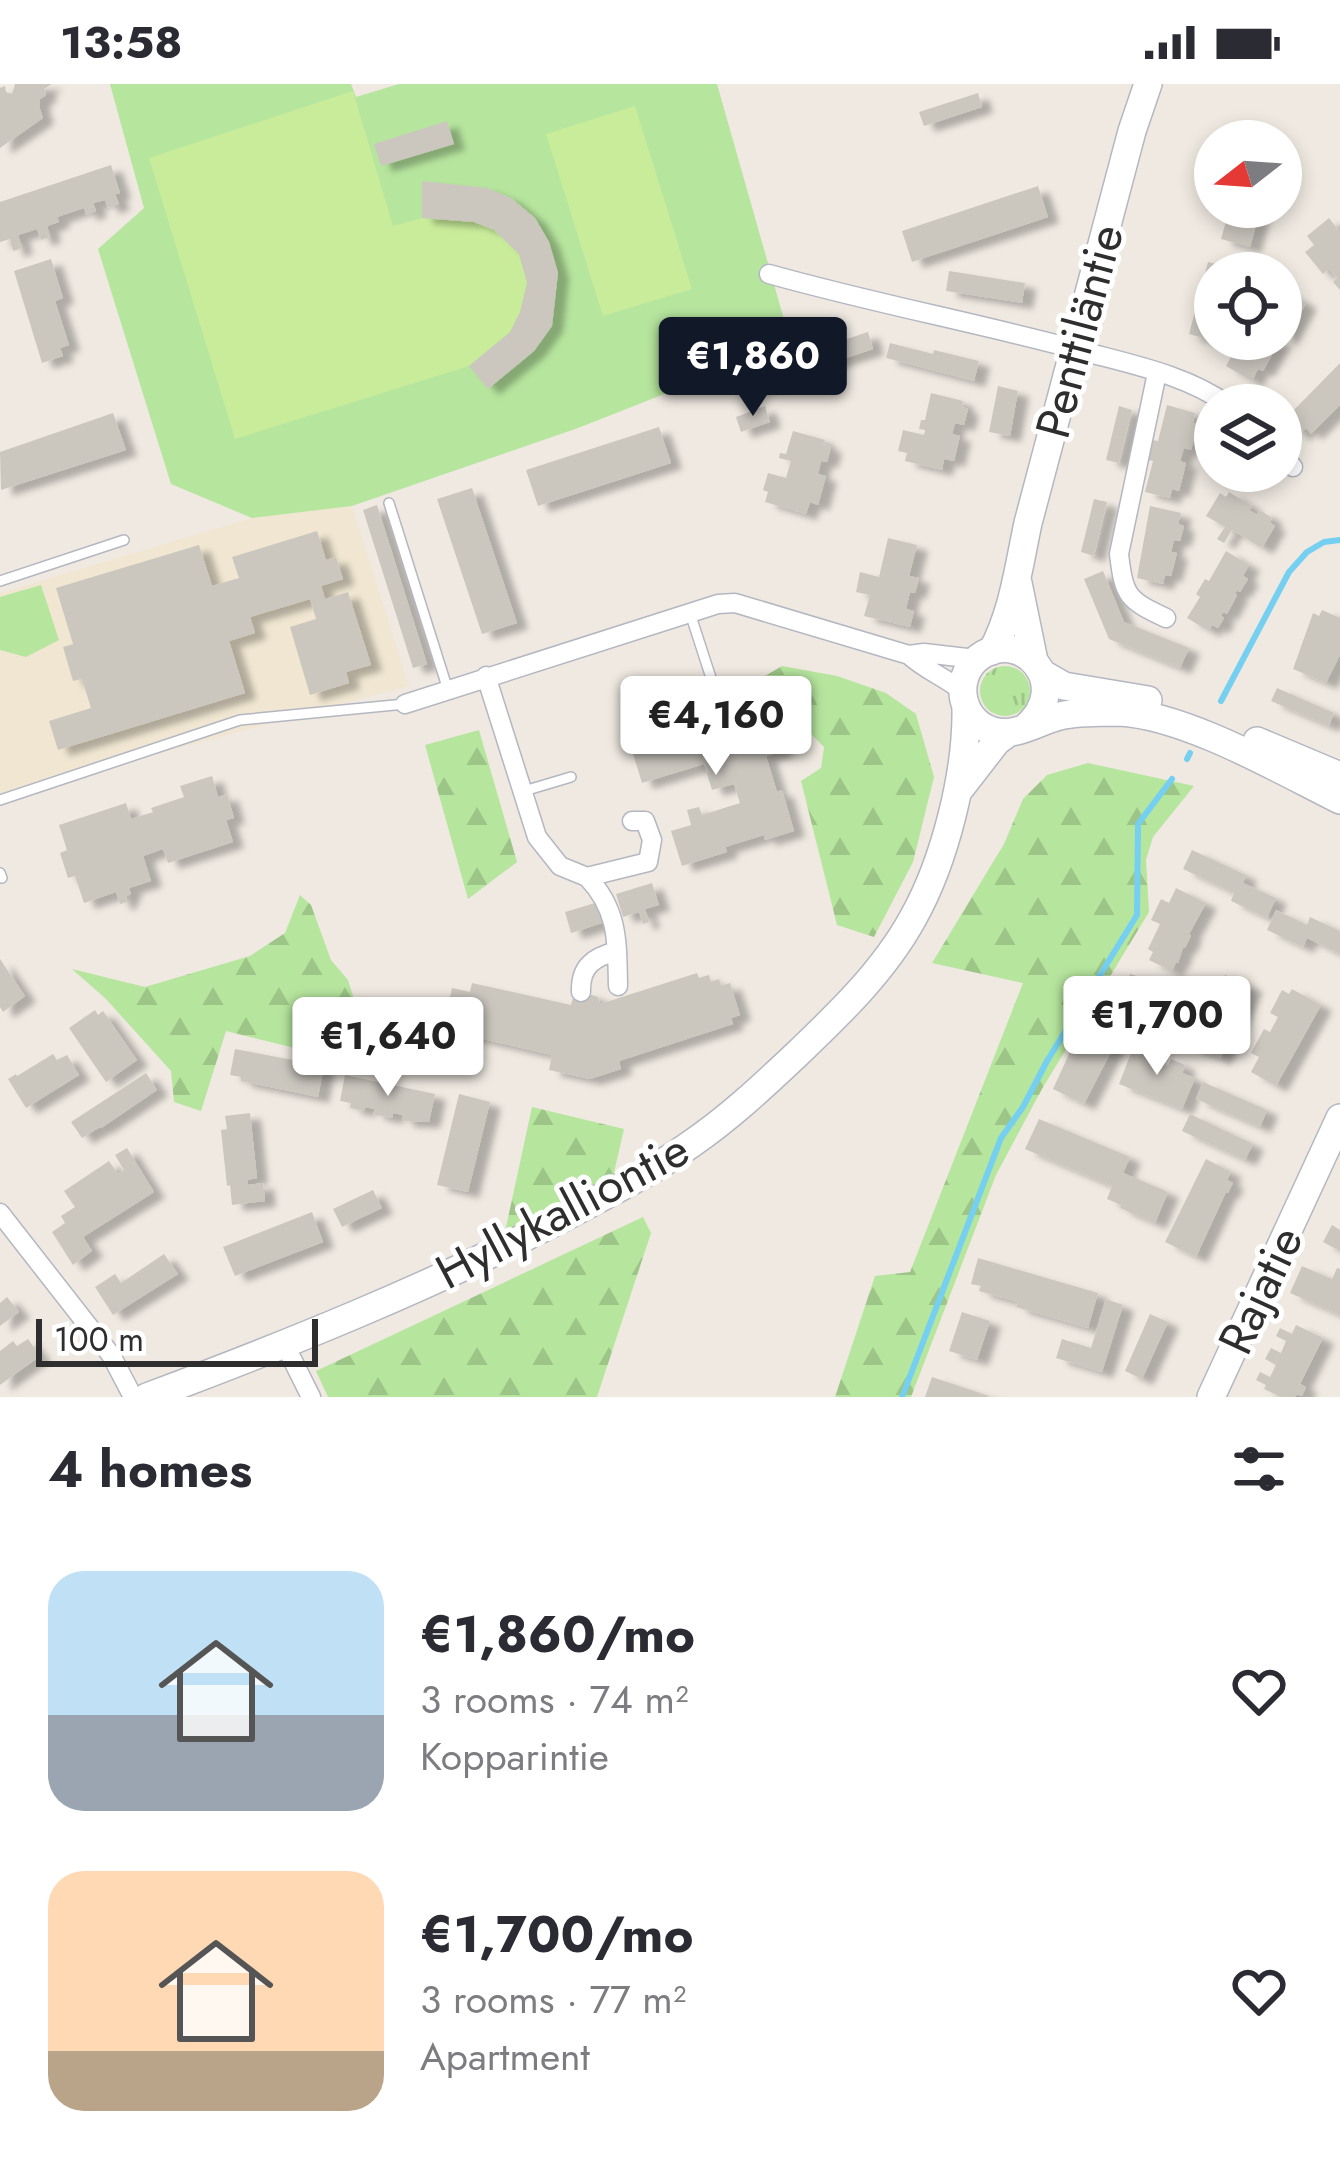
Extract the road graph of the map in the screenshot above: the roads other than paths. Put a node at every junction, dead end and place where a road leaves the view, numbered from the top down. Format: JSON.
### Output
{"nodes":[{"id":1,"x":1148,"y":84,"type":"edge"},
{"id":2,"x":769,"y":274,"type":"dead end"},
{"id":3,"x":1075,"y":350,"type":"junction"},
{"id":4,"x":1157,"y":373,"type":"junction"},
{"id":5,"x":1194,"y":386,"type":"edge"},
{"id":6,"x":389,"y":503,"type":"dead end"},
{"id":7,"x":124,"y":540,"type":"dead end"},
{"id":8,"x":1017,"y":579,"type":"junction"},
{"id":9,"x":0,"y":581,"type":"edge"},
{"id":10,"x":690,"y":613,"type":"junction"},
{"id":11,"x":1166,"y":618,"type":"dead end"},
{"id":12,"x":909,"y":655,"type":"junction"},
{"id":13,"x":984,"y":655,"type":"junction"},
{"id":14,"x":1038,"y":668,"type":"junction"},
{"id":15,"x":486,"y":676,"type":"junction"},
{"id":16,"x":712,"y":681,"type":"dead end"},
{"id":17,"x":448,"y":690,"type":"junction"},
{"id":18,"x":964,"y":699,"type":"junction"},
{"id":19,"x":405,"y":704,"type":"joint"},
{"id":20,"x":1017,"y":730,"type":"junction"},
{"id":21,"x":1340,"y":776,"type":"edge"},
{"id":22,"x":571,"y":777,"type":"dead end"},
{"id":23,"x":959,"y":790,"type":"junction"},
{"id":24,"x":520,"y":792,"type":"junction"},
{"id":25,"x":0,"y":800,"type":"edge"},
{"id":26,"x":1340,"y":800,"type":"edge"},
{"id":27,"x":632,"y":821,"type":"dead end"},
{"id":28,"x":587,"y":877,"type":"junction"},
{"id":29,"x":617,"y":952,"type":"junction"},
{"id":30,"x":618,"y":986,"type":"dead end"},
{"id":31,"x":581,"y":992,"type":"dead end"},
{"id":32,"x":1340,"y":1118,"type":"edge"},
{"id":33,"x":0,"y":1214,"type":"edge"},
{"id":34,"x":285,"y":1345,"type":"junction"},
{"id":35,"x":133,"y":1397,"type":"edge"},
{"id":36,"x":147,"y":1397,"type":"edge"},
{"id":37,"x":311,"y":1397,"type":"edge"},
{"id":38,"x":1210,"y":1397,"type":"edge"}],
"edges":[{"from":1,"to":3,"type":"main road","name":"Penttiläntie"},
{"from":2,"to":3,"type":"street"},
{"from":3,"to":4,"type":"street"},
{"from":3,"to":8,"type":"main road","name":"Penttiläntie"},
{"from":4,"to":5,"type":"street"},
{"from":4,"to":11,"type":"street"},
{"from":6,"to":17,"type":"lane"},
{"from":7,"to":9,"type":"lane"},
{"from":8,"to":13,"type":"main road","name":"Penttiläntie"},
{"from":8,"to":14,"type":"main road","name":"Penttiläntie"},
{"from":10,"to":12,"type":"street"},
{"from":10,"to":15,"type":"street"},
{"from":10,"to":16,"type":"lane"},
{"from":12,"to":13,"type":"street"},
{"from":12,"to":18,"type":"street"},
{"from":13,"to":14,"type":"main road"},
{"from":13,"to":18,"type":"main road"},
{"from":14,"to":20,"type":"main road"},
{"from":14,"to":21,"type":"main road"},
{"from":15,"to":17,"type":"street"},
{"from":15,"to":24,"type":"street"},
{"from":17,"to":19,"type":"street"},
{"from":18,"to":20,"type":"main road"},
{"from":18,"to":23,"type":"main road","name":"Hyllykalliontie"},
{"from":19,"to":25,"type":"lane"},
{"from":20,"to":23,"type":"main road","name":"Hyllykalliontie"},
{"from":20,"to":26,"type":"main road"},
{"from":22,"to":24,"type":"lane"},
{"from":23,"to":34,"type":"main road","name":"Hyllykalliontie"},
{"from":24,"to":28,"type":"street"},
{"from":27,"to":28,"type":"street"},
{"from":28,"to":29,"type":"street"},
{"from":29,"to":30,"type":"street"},
{"from":29,"to":31,"type":"street"},
{"from":32,"to":38,"type":"main road","name":"Rajatie"},
{"from":33,"to":35,"type":"street"},
{"from":34,"to":36,"type":"main road","name":"Hyllykalliontie"},
{"from":34,"to":37,"type":"street"}]}
